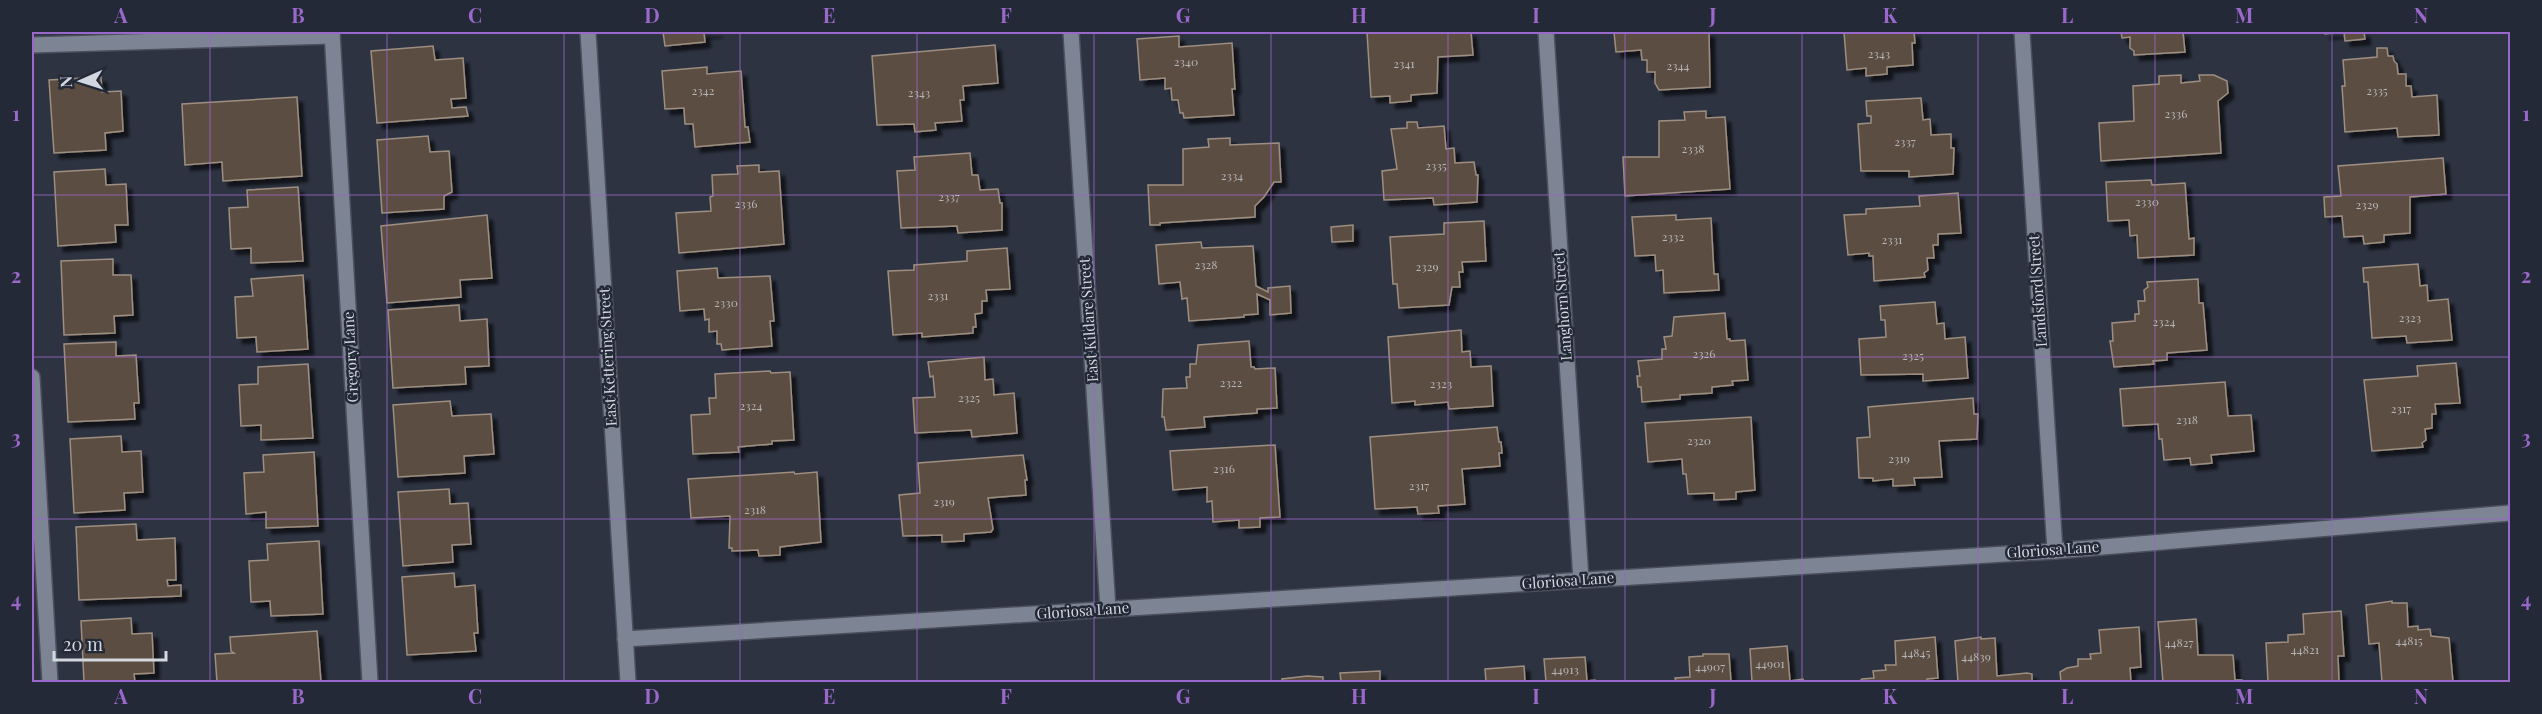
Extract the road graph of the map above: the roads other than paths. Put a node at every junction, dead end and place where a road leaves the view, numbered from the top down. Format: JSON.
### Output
{"nodes":[{"id":1,"x":588,"y":32,"type":"edge"},
{"id":2,"x":1071,"y":32,"type":"edge"},
{"id":3,"x":1546,"y":32,"type":"edge"},
{"id":4,"x":2022,"y":32,"type":"edge"},
{"id":5,"x":332,"y":34,"type":"edge"},
{"id":6,"x":32,"y":45,"type":"edge"},
{"id":7,"x":32,"y":377,"type":"edge"},
{"id":8,"x":33,"y":434,"type":"edge"},
{"id":9,"x":2511,"y":513,"type":"edge"},
{"id":10,"x":2055,"y":551,"type":"junction"},
{"id":11,"x":1581,"y":580,"type":"junction"},
{"id":12,"x":1108,"y":609,"type":"junction"},
{"id":13,"x":625,"y":639,"type":"junction"},
{"id":14,"x":50,"y":682,"type":"edge"},
{"id":15,"x":370,"y":682,"type":"edge"},
{"id":16,"x":628,"y":682,"type":"edge"}],
"edges":[{"from":1,"to":13,"type":"street","name":"East Kettering Street"},
{"from":2,"to":12,"type":"street","name":"East Kildare Street"},
{"from":3,"to":11,"type":"street","name":"Langhorn Street"},
{"from":4,"to":10,"type":"street","name":"Landsford Street"},
{"from":5,"to":6,"type":"street"},
{"from":5,"to":15,"type":"street","name":"Gregory Lane"},
{"from":7,"to":8,"type":"street"},
{"from":8,"to":14,"type":"street"},
{"from":9,"to":10,"type":"street","name":"Gloriosa Lane"},
{"from":10,"to":11,"type":"street","name":"Gloriosa Lane"},
{"from":11,"to":12,"type":"street","name":"Gloriosa Lane"},
{"from":12,"to":13,"type":"street","name":"Gloriosa Lane"},
{"from":13,"to":16,"type":"street","name":"East Kettering Street"}]}
